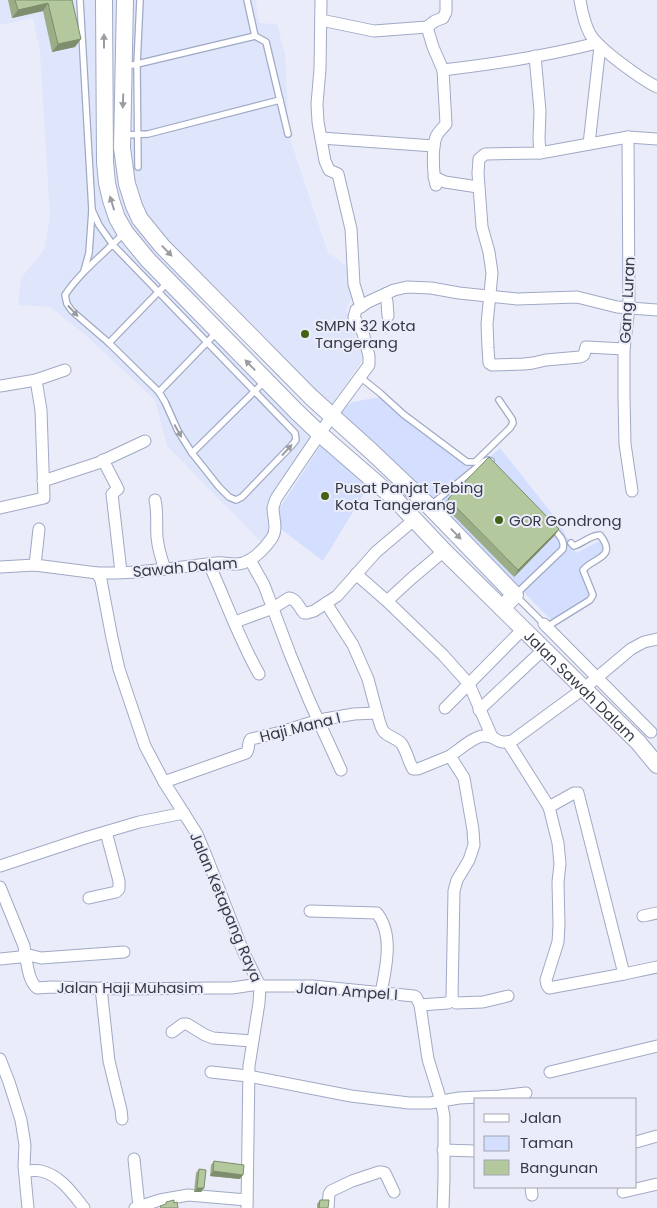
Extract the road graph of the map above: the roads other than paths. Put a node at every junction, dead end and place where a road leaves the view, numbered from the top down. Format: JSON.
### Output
{"nodes":[{"id":1,"x":80,"y":0,"type":"edge"},
{"id":2,"x":104,"y":0,"type":"edge"},
{"id":3,"x":125,"y":0,"type":"edge"},
{"id":4,"x":140,"y":0,"type":"edge"},
{"id":5,"x":247,"y":0,"type":"edge"},
{"id":6,"x":321,"y":0,"type":"edge"},
{"id":7,"x":446,"y":0,"type":"edge"},
{"id":8,"x":580,"y":0,"type":"edge"},
{"id":9,"x":114,"y":19,"type":"junction"},
{"id":10,"x":321,"y":20,"type":"junction"},
{"id":11,"x":427,"y":27,"type":"junction"},
{"id":12,"x":255,"y":36,"type":"junction"},
{"id":13,"x":598,"y":44,"type":"junction"},
{"id":14,"x":535,"y":56,"type":"junction"},
{"id":15,"x":130,"y":65,"type":"junction"},
{"id":16,"x":443,"y":70,"type":"junction"},
{"id":17,"x":657,"y":87,"type":"edge"},
{"id":18,"x":280,"y":100,"type":"junction"},
{"id":19,"x":288,"y":134,"type":"dead end"},
{"id":20,"x":130,"y":135,"type":"junction"},
{"id":21,"x":628,"y":137,"type":"junction"},
{"id":22,"x":321,"y":138,"type":"junction"},
{"id":23,"x":657,"y":138,"type":"edge"},
{"id":24,"x":589,"y":144,"type":"junction"},
{"id":25,"x":434,"y":146,"type":"junction"},
{"id":26,"x":540,"y":154,"type":"junction"},
{"id":27,"x":138,"y":167,"type":"dead end"},
{"id":28,"x":478,"y":187,"type":"junction"},
{"id":29,"x":92,"y":210,"type":"junction"},
{"id":30,"x":133,"y":225,"type":"junction"},
{"id":31,"x":113,"y":245,"type":"junction"},
{"id":32,"x":84,"y":271,"type":"junction"},
{"id":33,"x":164,"y":287,"type":"junction"},
{"id":34,"x":385,"y":294,"type":"junction"},
{"id":35,"x":490,"y":295,"type":"junction"},
{"id":36,"x":360,"y":307,"type":"junction"},
{"id":37,"x":629,"y":308,"type":"junction"},
{"id":38,"x":657,"y":310,"type":"edge"},
{"id":39,"x":388,"y":316,"type":"dead end"},
{"id":40,"x":213,"y":337,"type":"junction"},
{"id":41,"x":108,"y":343,"type":"junction"},
{"id":42,"x":624,"y":348,"type":"junction"},
{"id":43,"x":65,"y":370,"type":"dead end"},
{"id":44,"x":360,"y":377,"type":"junction"},
{"id":45,"x":36,"y":380,"type":"junction"},
{"id":46,"x":0,"y":386,"type":"edge"},
{"id":47,"x":260,"y":386,"type":"junction"},
{"id":48,"x":159,"y":392,"type":"junction"},
{"id":49,"x":499,"y":400,"type":"dead end"},
{"id":50,"x":304,"y":404,"type":"junction"},
{"id":51,"x":330,"y":418,"type":"junction"},
{"id":52,"x":321,"y":432,"type":"junction"},
{"id":53,"x":145,"y":441,"type":"dead end"},
{"id":54,"x":371,"y":451,"type":"junction"},
{"id":55,"x":192,"y":453,"type":"junction"},
{"id":56,"x":103,"y":460,"type":"junction"},
{"id":57,"x":358,"y":466,"type":"junction"},
{"id":58,"x":498,"y":468,"type":"edge"},
{"id":59,"x":43,"y":481,"type":"junction"},
{"id":60,"x":632,"y":491,"type":"dead end"},
{"id":61,"x":155,"y":500,"type":"dead end"},
{"id":62,"x":430,"y":507,"type":"junction"},
{"id":63,"x":0,"y":508,"type":"edge"},
{"id":64,"x":414,"y":520,"type":"junction"},
{"id":65,"x":550,"y":526,"type":"edge"},
{"id":66,"x":39,"y":529,"type":"dead end"},
{"id":67,"x":571,"y":543,"type":"dead end"},
{"id":68,"x":444,"y":552,"type":"junction"},
{"id":69,"x":250,"y":560,"type":"junction"},
{"id":70,"x":209,"y":564,"type":"junction"},
{"id":71,"x":35,"y":565,"type":"junction"},
{"id":72,"x":0,"y":567,"type":"edge"},
{"id":73,"x":165,"y":569,"type":"junction"},
{"id":74,"x":120,"y":572,"type":"junction"},
{"id":75,"x":97,"y":573,"type":"junction"},
{"id":76,"x":356,"y":574,"type":"junction"},
{"id":77,"x":510,"y":600,"type":"junction"},
{"id":78,"x":387,"y":601,"type":"junction"},
{"id":79,"x":326,"y":602,"type":"junction"},
{"id":80,"x":273,"y":608,"type":"junction"},
{"id":81,"x":234,"y":622,"type":"junction"},
{"id":82,"x":544,"y":624,"type":"junction"},
{"id":83,"x":523,"y":629,"type":"junction"},
{"id":84,"x":657,"y":639,"type":"edge"},
{"id":85,"x":544,"y":649,"type":"junction"},
{"id":86,"x":259,"y":674,"type":"dead end"},
{"id":87,"x":591,"y":683,"type":"junction"},
{"id":88,"x":468,"y":684,"type":"junction"},
{"id":89,"x":445,"y":708,"type":"dead end"},
{"id":90,"x":479,"y":710,"type":"junction"},
{"id":91,"x":377,"y":713,"type":"junction"},
{"id":92,"x":318,"y":720,"type":"junction"},
{"id":93,"x":647,"y":736,"type":"edge"},
{"id":94,"x":492,"y":737,"type":"junction"},
{"id":95,"x":508,"y":742,"type":"junction"},
{"id":96,"x":450,"y":756,"type":"junction"},
{"id":97,"x":657,"y":765,"type":"edge"},
{"id":98,"x":341,"y":770,"type":"dead end"},
{"id":99,"x":164,"y":782,"type":"junction"},
{"id":100,"x":549,"y":808,"type":"junction"},
{"id":101,"x":184,"y":813,"type":"junction"},
{"id":102,"x":106,"y":832,"type":"junction"},
{"id":103,"x":0,"y":866,"type":"edge"},
{"id":104,"x":0,"y":887,"type":"edge"},
{"id":105,"x":89,"y":898,"type":"dead end"},
{"id":106,"x":310,"y":912,"type":"dead end"},
{"id":107,"x":657,"y":913,"type":"edge"},
{"id":108,"x":643,"y":916,"type":"dead end"},
{"id":109,"x":124,"y":952,"type":"dead end"},
{"id":110,"x":25,"y":954,"type":"junction"},
{"id":111,"x":0,"y":959,"type":"edge"},
{"id":112,"x":657,"y":967,"type":"edge"},
{"id":113,"x":624,"y":974,"type":"junction"},
{"id":114,"x":259,"y":985,"type":"junction"},
{"id":115,"x":101,"y":988,"type":"junction"},
{"id":116,"x":381,"y":993,"type":"junction"},
{"id":117,"x":508,"y":996,"type":"dead end"},
{"id":118,"x":452,"y":999,"type":"junction"},
{"id":119,"x":420,"y":1005,"type":"junction"},
{"id":120,"x":172,"y":1032,"type":"dead end"},
{"id":121,"x":252,"y":1041,"type":"junction"},
{"id":122,"x":657,"y":1046,"type":"edge"},
{"id":123,"x":0,"y":1059,"type":"edge"},
{"id":124,"x":211,"y":1072,"type":"dead end"},
{"id":125,"x":550,"y":1072,"type":"dead end"},
{"id":126,"x":248,"y":1076,"type":"junction"},
{"id":127,"x":526,"y":1093,"type":"dead end"},
{"id":128,"x":441,"y":1100,"type":"junction"},
{"id":129,"x":122,"y":1119,"type":"dead end"},
{"id":130,"x":656,"y":1139,"type":"edge"},
{"id":131,"x":637,"y":1142,"type":"edge"},
{"id":132,"x":444,"y":1150,"type":"junction"},
{"id":133,"x":474,"y":1151,"type":"edge"},
{"id":134,"x":134,"y":1158,"type":"dead end"},
{"id":135,"x":24,"y":1171,"type":"junction"},
{"id":136,"x":657,"y":1184,"type":"edge"},
{"id":137,"x":394,"y":1192,"type":"dead end"},
{"id":138,"x":623,"y":1192,"type":"dead end"},
{"id":139,"x":247,"y":1204,"type":"edge"},
{"id":140,"x":137,"y":1207,"type":"edge"},
{"id":141,"x":28,"y":1208,"type":"edge"},
{"id":142,"x":84,"y":1208,"type":"edge"},
{"id":143,"x":328,"y":1208,"type":"edge"},
{"id":144,"x":442,"y":1208,"type":"edge"}],
"edges":[{"from":1,"to":29,"type":"lane"},
{"from":2,"to":9,"type":"street"},
{"from":3,"to":9,"type":"street"},
{"from":4,"to":15,"type":"lane"},
{"from":5,"to":12,"type":"lane"},
{"from":6,"to":10,"type":"street"},
{"from":7,"to":11,"type":"street"},
{"from":8,"to":13,"type":"street"},
{"from":9,"to":15,"type":"street"},
{"from":30,"to":9,"type":"street","one_way":true},
{"from":10,"to":11,"type":"street"},
{"from":10,"to":22,"type":"street"},
{"from":11,"to":16,"type":"street"},
{"from":12,"to":15,"type":"lane"},
{"from":12,"to":18,"type":"lane"},
{"from":13,"to":14,"type":"street"},
{"from":13,"to":17,"type":"street"},
{"from":13,"to":24,"type":"street"},
{"from":14,"to":16,"type":"street"},
{"from":14,"to":26,"type":"street"},
{"from":15,"to":20,"type":"street"},
{"from":16,"to":25,"type":"street"},
{"from":18,"to":19,"type":"lane"},
{"from":18,"to":20,"type":"lane"},
{"from":20,"to":27,"type":"lane"},
{"from":20,"to":30,"type":"street"},
{"from":21,"to":23,"type":"street"},
{"from":21,"to":24,"type":"street"},
{"from":21,"to":37,"type":"street","name":"Gang Luran"},
{"from":22,"to":25,"type":"street"},
{"from":22,"to":36,"type":"street"},
{"from":24,"to":26,"type":"street"},
{"from":25,"to":28,"type":"street"},
{"from":26,"to":28,"type":"street"},
{"from":28,"to":35,"type":"street"},
{"from":29,"to":31,"type":"lane"},
{"from":29,"to":32,"type":"lane"},
{"from":30,"to":31,"type":"lane"},
{"from":30,"to":33,"type":"street"},
{"from":30,"to":50,"type":"street","one_way":true},
{"from":31,"to":32,"type":"lane"},
{"from":31,"to":33,"type":"lane"},
{"from":32,"to":41,"type":"lane","one_way":true},
{"from":33,"to":40,"type":"street"},
{"from":33,"to":41,"type":"lane"},
{"from":34,"to":35,"type":"street"},
{"from":34,"to":36,"type":"street"},
{"from":34,"to":39,"type":"street"},
{"from":35,"to":37,"type":"street"},
{"from":35,"to":42,"type":"street"},
{"from":36,"to":44,"type":"street","name":"Sawah Dalam"},
{"from":37,"to":38,"type":"street"},
{"from":37,"to":42,"type":"street","name":"Gang Luran"},
{"from":40,"to":47,"type":"street"},
{"from":40,"to":48,"type":"lane"},
{"from":41,"to":48,"type":"lane"},
{"from":42,"to":60,"type":"street","name":"Gang Luran"},
{"from":43,"to":45,"type":"street"},
{"from":44,"to":49,"type":"lane"},
{"from":44,"to":51,"type":"street","name":"Sawah Dalam"},
{"from":45,"to":46,"type":"street"},
{"from":45,"to":59,"type":"street"},
{"from":47,"to":50,"type":"street"},
{"from":47,"to":55,"type":"lane"},
{"from":55,"to":47,"type":"lane","one_way":true},
{"from":48,"to":55,"type":"lane","one_way":true},
{"from":50,"to":51,"type":"street"},
{"from":50,"to":52,"type":"street"},
{"from":51,"to":52,"type":"street","name":"Sawah Dalam"},
{"from":51,"to":54,"type":"street"},
{"from":52,"to":57,"type":"street"},
{"from":52,"to":69,"type":"street","name":"Sawah Dalam"},
{"from":53,"to":56,"type":"street"},
{"from":54,"to":57,"type":"street"},
{"from":54,"to":62,"type":"street"},
{"from":56,"to":59,"type":"street"},
{"from":56,"to":74,"type":"street"},
{"from":57,"to":64,"type":"street"},
{"from":58,"to":62,"type":"lane"},
{"from":59,"to":63,"type":"street"},
{"from":61,"to":73,"type":"street"},
{"from":62,"to":77,"type":"street","one_way":true},
{"from":64,"to":68,"type":"street"},
{"from":64,"to":76,"type":"street"},
{"from":65,"to":77,"type":"lane"},
{"from":66,"to":71,"type":"street"},
{"from":67,"to":82,"type":"lane"},
{"from":68,"to":77,"type":"street"},
{"from":68,"to":78,"type":"street"},
{"from":69,"to":70,"type":"street","name":"Sawah Dalam"},
{"from":69,"to":80,"type":"street"},
{"from":70,"to":73,"type":"street","name":"Sawah Dalam"},
{"from":70,"to":81,"type":"street"},
{"from":71,"to":72,"type":"street"},
{"from":71,"to":75,"type":"street"},
{"from":73,"to":74,"type":"street","name":"Sawah Dalam"},
{"from":74,"to":75,"type":"street","name":"Sawah Dalam"},
{"from":75,"to":99,"type":"street","name":"Jalan Ketapang Raya"},
{"from":76,"to":78,"type":"street"},
{"from":76,"to":79,"type":"street"},
{"from":77,"to":82,"type":"lane"},
{"from":77,"to":83,"type":"street","name":"Jalan Sawah Dalam"},
{"from":78,"to":88,"type":"street"},
{"from":79,"to":80,"type":"street"},
{"from":79,"to":91,"type":"street"},
{"from":80,"to":81,"type":"street"},
{"from":80,"to":92,"type":"street"},
{"from":81,"to":86,"type":"street"},
{"from":82,"to":87,"type":"street"},
{"from":83,"to":85,"type":"street","name":"Jalan Sawah Dalam"},
{"from":83,"to":88,"type":"street"},
{"from":84,"to":87,"type":"street"},
{"from":85,"to":87,"type":"street","name":"Jalan Sawah Dalam"},
{"from":85,"to":90,"type":"street"},
{"from":87,"to":93,"type":"street","name":"Jalan Sawah Dalam"},
{"from":87,"to":95,"type":"street"},
{"from":88,"to":89,"type":"street"},
{"from":88,"to":90,"type":"street"},
{"from":90,"to":94,"type":"street"},
{"from":91,"to":92,"type":"street","name":"Haji Mana I"},
{"from":91,"to":96,"type":"street"},
{"from":92,"to":98,"type":"street"},
{"from":92,"to":99,"type":"street","name":"Haji Mana I"},
{"from":93,"to":97,"type":"street","name":"Jalan Sawah Dalam"},
{"from":94,"to":95,"type":"street"},
{"from":94,"to":96,"type":"street"},
{"from":95,"to":100,"type":"street"},
{"from":96,"to":118,"type":"street"},
{"from":99,"to":101,"type":"street","name":"Jalan Ketapang Raya"},
{"from":100,"to":113,"type":"street"},
{"from":100,"to":113,"type":"street"},
{"from":101,"to":102,"type":"street"},
{"from":101,"to":114,"type":"street","name":"Jalan Ketapang Raya"},
{"from":102,"to":103,"type":"street"},
{"from":102,"to":105,"type":"street"},
{"from":104,"to":110,"type":"street"},
{"from":106,"to":116,"type":"street"},
{"from":107,"to":108,"type":"street"},
{"from":109,"to":110,"type":"street"},
{"from":110,"to":111,"type":"street"},
{"from":110,"to":115,"type":"street","name":"Jalan Haji Muhasim"},
{"from":112,"to":113,"type":"street"},
{"from":114,"to":115,"type":"street","name":"Jalan Haji Muhasim"},
{"from":114,"to":116,"type":"street","name":"Jalan Ampel I"},
{"from":114,"to":121,"type":"street","name":"Jalan Ketapang Raya"},
{"from":115,"to":129,"type":"street"},
{"from":116,"to":119,"type":"street","name":"Jalan Ampel I"},
{"from":117,"to":118,"type":"street"},
{"from":118,"to":119,"type":"street"},
{"from":119,"to":128,"type":"street"},
{"from":120,"to":121,"type":"street"},
{"from":121,"to":126,"type":"street","name":"Jalan Ketapang Raya"},
{"from":122,"to":125,"type":"street"},
{"from":123,"to":135,"type":"street"},
{"from":124,"to":126,"type":"street"},
{"from":126,"to":128,"type":"street"},
{"from":126,"to":139,"type":"street","name":"Jalan Ketapang Raya"},
{"from":127,"to":128,"type":"street"},
{"from":128,"to":132,"type":"street"},
{"from":130,"to":131,"type":"street"},
{"from":132,"to":133,"type":"street"},
{"from":132,"to":144,"type":"street"},
{"from":134,"to":140,"type":"street"},
{"from":135,"to":141,"type":"street"},
{"from":135,"to":142,"type":"street"},
{"from":136,"to":138,"type":"street"},
{"from":137,"to":143,"type":"street"},
{"from":139,"to":140,"type":"street"}]}
